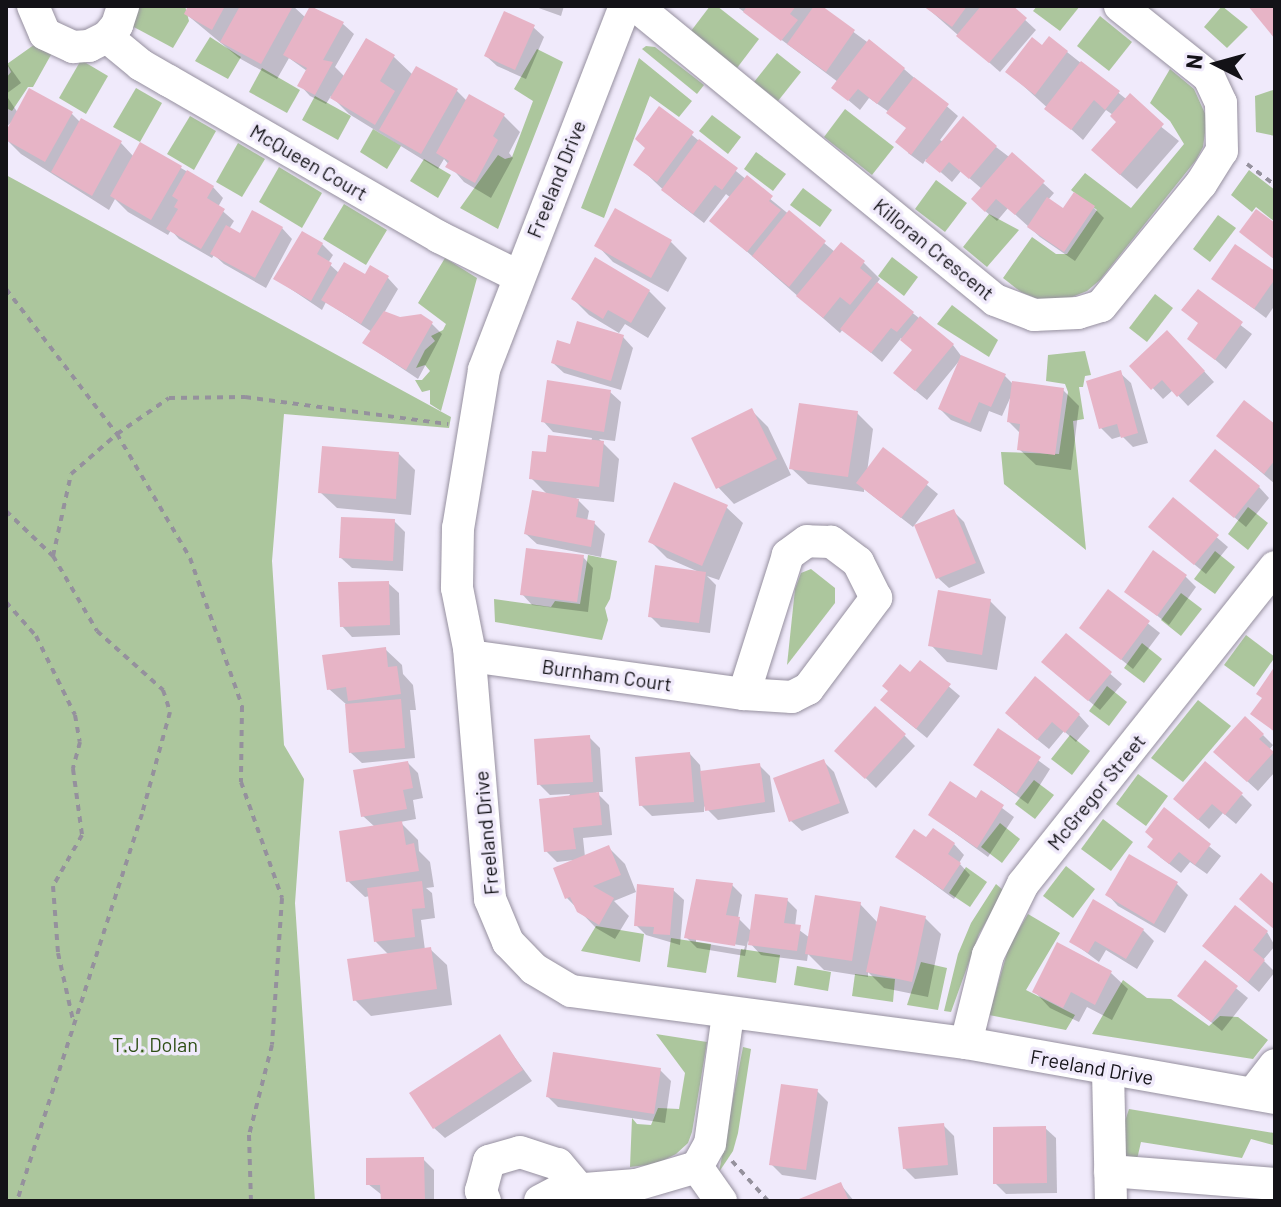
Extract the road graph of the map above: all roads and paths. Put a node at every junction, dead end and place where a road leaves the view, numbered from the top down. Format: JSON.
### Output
{"nodes":[{"id":1,"x":33,"y":6,"type":"edge"},
{"id":2,"x":123,"y":6,"type":"edge"},
{"id":3,"x":625,"y":6,"type":"edge"},
{"id":4,"x":636,"y":6,"type":"edge"},
{"id":5,"x":1120,"y":6,"type":"edge"},
{"id":6,"x":107,"y":37,"type":"junction"},
{"id":7,"x":1247,"y":164,"type":"dead end"},
{"id":8,"x":1275,"y":185,"type":"edge"},
{"id":9,"x":518,"y":276,"type":"junction"},
{"id":10,"x":6,"y":289,"type":"edge"},
{"id":11,"x":472,"y":430,"type":"junction"},
{"id":12,"x":117,"y":434,"type":"junction"},
{"id":13,"x":6,"y":511,"type":"edge"},
{"id":14,"x":53,"y":556,"type":"junction"},
{"id":15,"x":1275,"y":567,"type":"edge"},
{"id":16,"x":6,"y":602,"type":"edge"},
{"id":17,"x":470,"y":656,"type":"junction"},
{"id":18,"x":744,"y":694,"type":"junction"},
{"id":19,"x":728,"y":1014,"type":"junction"},
{"id":20,"x":74,"y":1022,"type":"junction"},
{"id":21,"x":966,"y":1043,"type":"junction"},
{"id":22,"x":1275,"y":1065,"type":"edge"},
{"id":23,"x":1108,"y":1071,"type":"junction"},
{"id":24,"x":1264,"y":1095,"type":"edge"},
{"id":25,"x":732,"y":1161,"type":"dead end"},
{"id":26,"x":697,"y":1167,"type":"junction"},
{"id":27,"x":1275,"y":1184,"type":"edge"},
{"id":28,"x":1110,"y":1186,"type":"edge"},
{"id":29,"x":579,"y":1189,"type":"junction"},
{"id":30,"x":17,"y":1201,"type":"edge"},
{"id":31,"x":251,"y":1201,"type":"edge"},
{"id":32,"x":485,"y":1201,"type":"edge"},
{"id":33,"x":540,"y":1201,"type":"edge"},
{"id":34,"x":721,"y":1201,"type":"edge"},
{"id":35,"x":768,"y":1201,"type":"edge"}],
"edges":[{"from":1,"to":6,"type":"street"},
{"from":2,"to":6,"type":"street"},
{"from":3,"to":9,"type":"street","name":"Freeland Drive"},
{"from":4,"to":5,"type":"street","name":"Killoran Crescent"},
{"from":6,"to":9,"type":"street","name":"McQueen Court"},
{"from":7,"to":8,"type":"path"},
{"from":9,"to":11,"type":"street","name":"Freeland Drive"},
{"from":10,"to":12,"type":"path"},
{"from":11,"to":12,"type":"path"},
{"from":11,"to":17,"type":"street","name":"Freeland Drive"},
{"from":12,"to":14,"type":"path"},
{"from":12,"to":31,"type":"path"},
{"from":13,"to":14,"type":"path"},
{"from":14,"to":20,"type":"path"},
{"from":15,"to":21,"type":"street","name":"McGregor Street"},
{"from":16,"to":20,"type":"path"},
{"from":17,"to":18,"type":"street","name":"Burnham Court"},
{"from":17,"to":19,"type":"street","name":"Freeland Drive"},
{"from":18,"to":18,"type":"street","name":"Burnham Court"},
{"from":19,"to":21,"type":"street","name":"Freeland Drive"},
{"from":19,"to":26,"type":"street"},
{"from":20,"to":30,"type":"path"},
{"from":21,"to":23,"type":"street","name":"Freeland Drive"},
{"from":22,"to":24,"type":"street"},
{"from":23,"to":24,"type":"street","name":"Freeland Drive"},
{"from":23,"to":28,"type":"street"},
{"from":25,"to":35,"type":"path"},
{"from":26,"to":29,"type":"street"},
{"from":26,"to":34,"type":"street"},
{"from":27,"to":28,"type":"street"},
{"from":29,"to":32,"type":"street"},
{"from":29,"to":33,"type":"street"}]}
